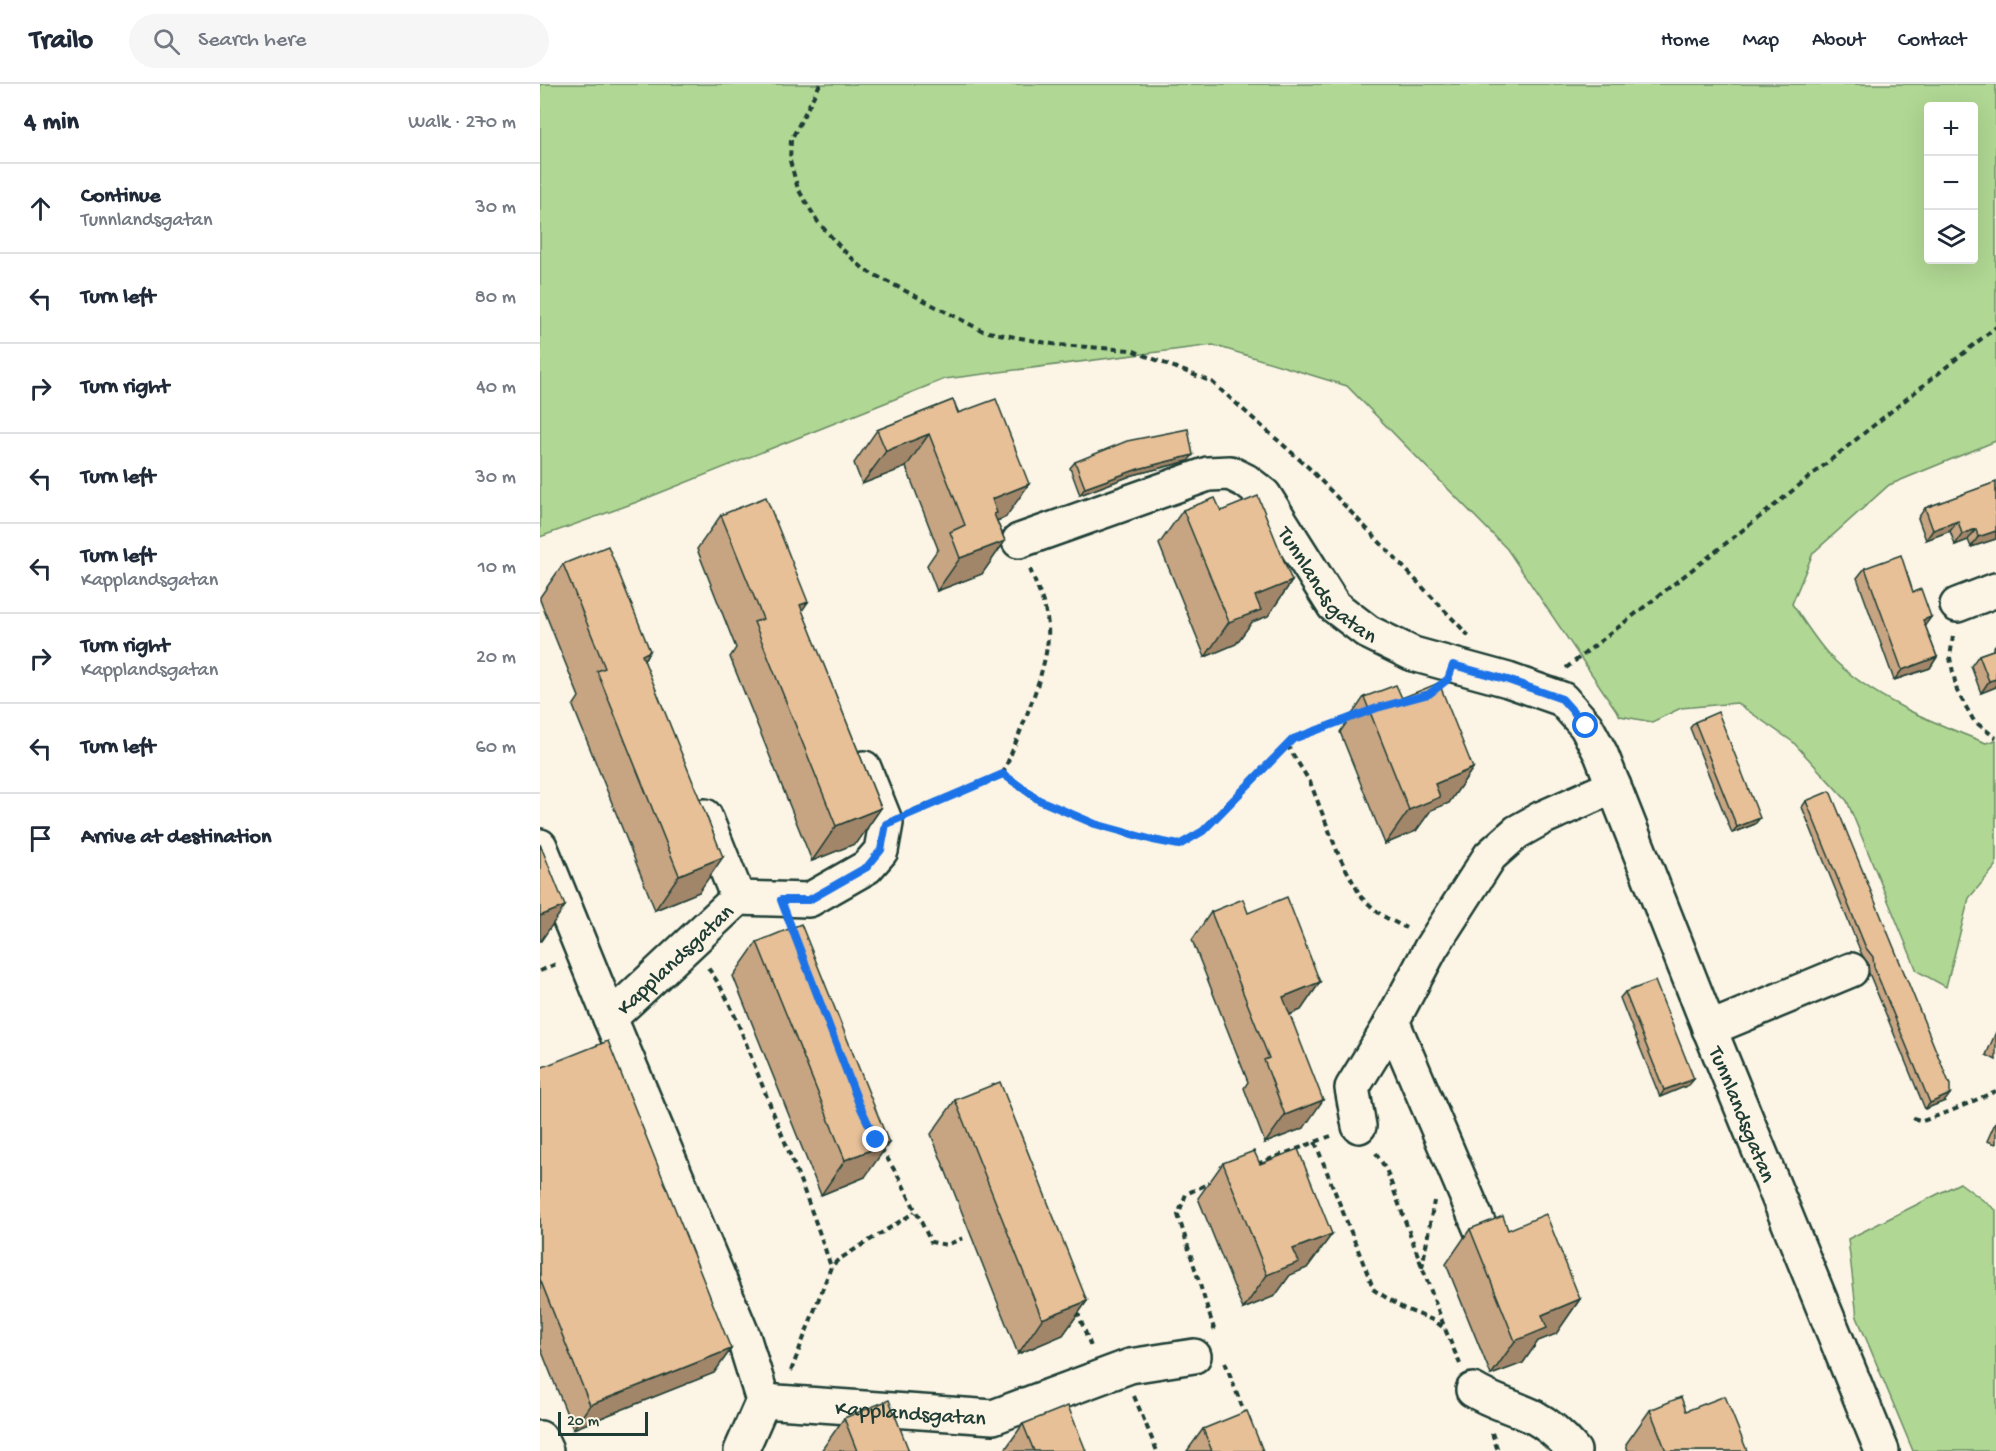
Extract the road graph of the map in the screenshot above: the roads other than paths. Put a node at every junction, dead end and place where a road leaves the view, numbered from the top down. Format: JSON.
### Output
{"nodes":[{"id":1,"x":1019,"y":541,"type":"road end"},
{"id":2,"x":1996,"y":590,"type":"edge"},
{"id":3,"x":1957,"y":605,"type":"road end"},
{"id":4,"x":852,"y":738,"type":"edge"},
{"id":5,"x":1614,"y":786,"type":"junction"},
{"id":6,"x":694,"y":788,"type":"edge"},
{"id":7,"x":540,"y":846,"type":"edge"},
{"id":8,"x":738,"y":898,"type":"junction"},
{"id":9,"x":1851,"y":970,"type":"dead end"},
{"id":10,"x":610,"y":1018,"type":"junction"},
{"id":11,"x":1392,"y":1021,"type":"junction"},
{"id":12,"x":1709,"y":1029,"type":"junction"},
{"id":13,"x":1359,"y":1126,"type":"road end"},
{"id":14,"x":1481,"y":1230,"type":"edge"},
{"id":15,"x":1207,"y":1352,"type":"road end"},
{"id":16,"x":1473,"y":1390,"type":"road end"},
{"id":17,"x":771,"y":1401,"type":"junction"},
{"id":18,"x":540,"y":1438,"type":"edge"},
{"id":19,"x":1873,"y":1448,"type":"edge"},
{"id":20,"x":546,"y":1451,"type":"edge"},
{"id":21,"x":741,"y":1451,"type":"edge"},
{"id":22,"x":1574,"y":1451,"type":"edge"}],
"edges":[{"from":1,"to":5,"type":"street","name":"Tunnlandsgatan"},
{"from":2,"to":3,"type":"street"},
{"from":4,"to":8,"type":"street","name":"Kapplandsgatan"},
{"from":5,"to":11,"type":"street"},
{"from":5,"to":12,"type":"street","name":"Tunnlandsgatan"},
{"from":6,"to":8,"type":"street","name":"Kapplandsgatan"},
{"from":7,"to":10,"type":"street","name":"Kapplandsgatan"},
{"from":8,"to":10,"type":"street","name":"Kapplandsgatan"},
{"from":9,"to":12,"type":"street"},
{"from":10,"to":17,"type":"street","name":"Kapplandsgatan"},
{"from":11,"to":13,"type":"street"},
{"from":11,"to":14,"type":"street"},
{"from":12,"to":19,"type":"street","name":"Tunnlandsgatan"},
{"from":15,"to":17,"type":"street","name":"Kapplandsgatan"},
{"from":16,"to":22,"type":"street"},
{"from":17,"to":21,"type":"street"},
{"from":18,"to":20,"type":"street"}]}
